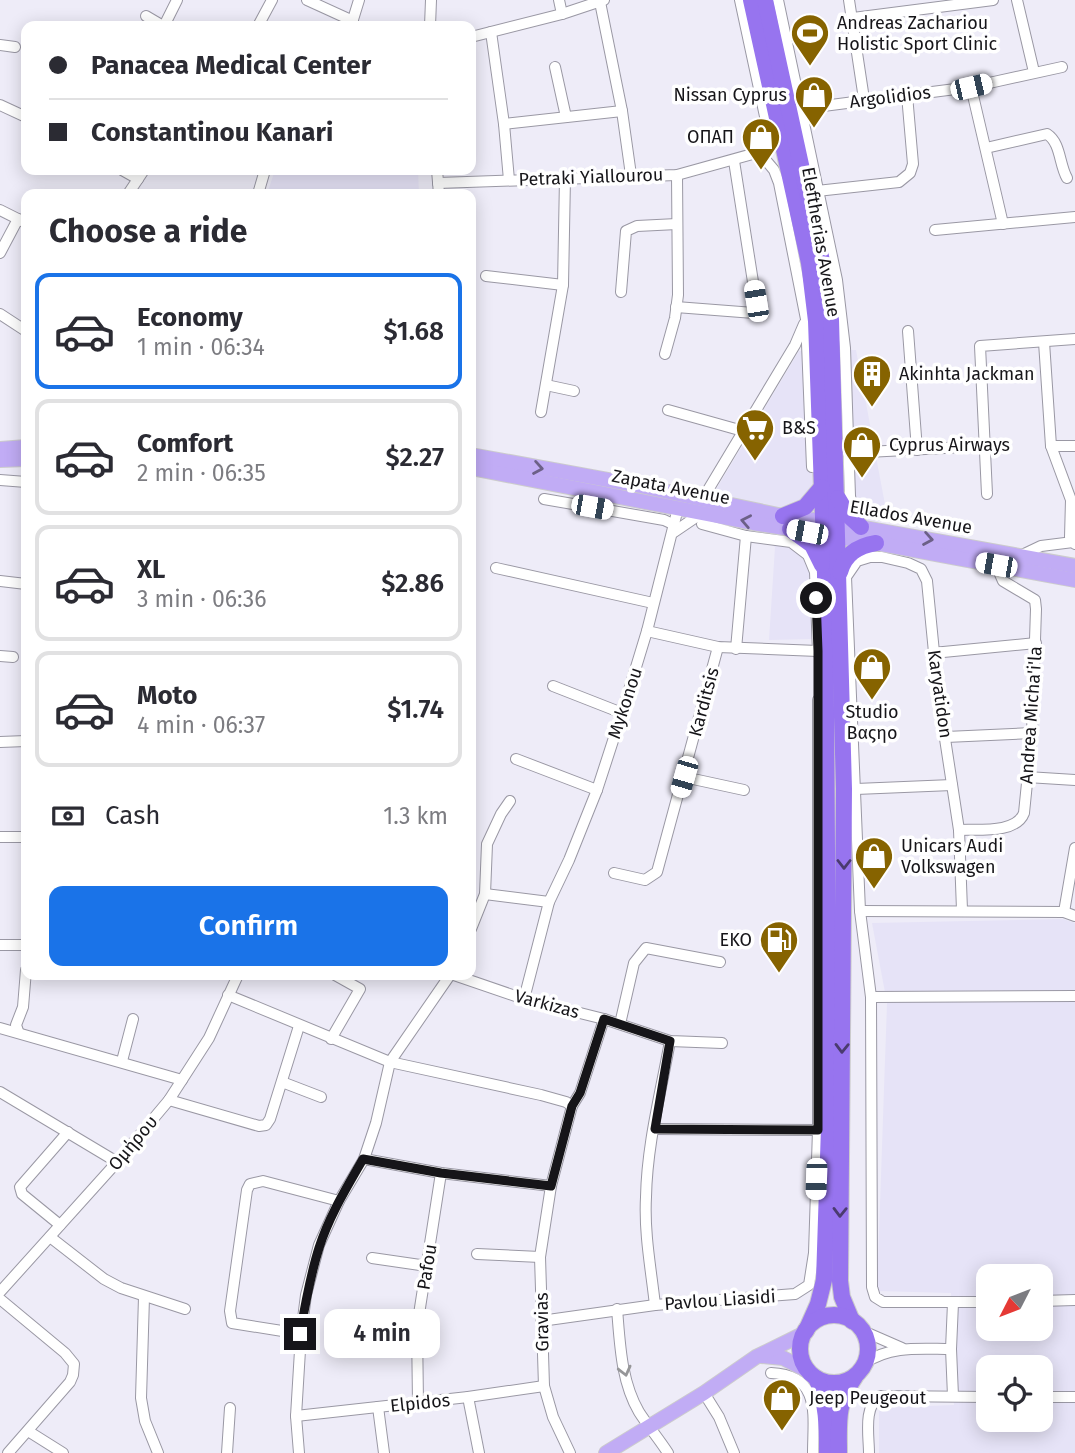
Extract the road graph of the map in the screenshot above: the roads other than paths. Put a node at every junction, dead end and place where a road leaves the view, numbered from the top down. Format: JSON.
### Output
{"nodes":[{"id":1,"x":177,"y":0,"type":"edge"},
{"id":2,"x":272,"y":0,"type":"edge"},
{"id":3,"x":307,"y":0,"type":"edge"},
{"id":4,"x":359,"y":0,"type":"edge"},
{"id":5,"x":431,"y":0,"type":"edge"},
{"id":6,"x":559,"y":0,"type":"edge"},
{"id":7,"x":740,"y":0,"type":"edge"},
{"id":8,"x":751,"y":0,"type":"edge"},
{"id":9,"x":765,"y":0,"type":"edge"},
{"id":10,"x":778,"y":0,"type":"edge"},
{"id":11,"x":849,"y":0,"type":"edge"},
{"id":12,"x":993,"y":0,"type":"edge"},
{"id":13,"x":1017,"y":0,"type":"edge"},
{"id":14,"x":602,"y":1,"type":"edge"},
{"id":15,"x":959,"y":2,"type":"edge"},
{"id":16,"x":562,"y":14,"type":"junction"},
{"id":17,"x":146,"y":16,"type":"dead end"},
{"id":18,"x":853,"y":18,"type":"junction"},
{"id":19,"x":155,"y":21,"type":"edge"},
{"id":20,"x":166,"y":21,"type":"edge"},
{"id":21,"x":261,"y":21,"type":"edge"},
{"id":22,"x":348,"y":21,"type":"edge"},
{"id":23,"x":353,"y":21,"type":"edge"},
{"id":24,"x":430,"y":21,"type":"edge"},
{"id":25,"x":491,"y":32,"type":"junction"},
{"id":26,"x":476,"y":36,"type":"edge"},
{"id":27,"x":0,"y":45,"type":"edge"},
{"id":28,"x":15,"y":47,"type":"dead end"},
{"id":29,"x":555,"y":67,"type":"dead end"},
{"id":30,"x":1062,"y":67,"type":"dead end"},
{"id":31,"x":1034,"y":72,"type":"junction"},
{"id":32,"x":971,"y":87,"type":"junction"},
{"id":33,"x":907,"y":95,"type":"junction"},
{"id":34,"x":864,"y":99,"type":"junction"},
{"id":35,"x":0,"y":106,"type":"edge"},
{"id":36,"x":800,"y":109,"type":"junction"},
{"id":37,"x":622,"y":111,"type":"junction"},
{"id":38,"x":21,"y":115,"type":"edge"},
{"id":39,"x":566,"y":117,"type":"junction"},
{"id":40,"x":504,"y":124,"type":"junction"},
{"id":41,"x":780,"y":130,"type":"junction"},
{"id":42,"x":986,"y":148,"type":"junction"},
{"id":43,"x":762,"y":155,"type":"junction"},
{"id":44,"x":738,"y":160,"type":"junction"},
{"id":45,"x":631,"y":175,"type":"junction"},
{"id":46,"x":677,"y":175,"type":"junction"},
{"id":47,"x":565,"y":178,"type":"junction"},
{"id":48,"x":1067,"y":178,"type":"dead end"},
{"id":49,"x":509,"y":180,"type":"junction"},
{"id":50,"x":791,"y":180,"type":"junction"},
{"id":51,"x":439,"y":188,"type":"edge"},
{"id":52,"x":817,"y":191,"type":"junction"},
{"id":53,"x":0,"y":210,"type":"edge"},
{"id":54,"x":1075,"y":216,"type":"edge"},
{"id":55,"x":21,"y":220,"type":"edge"},
{"id":56,"x":21,"y":222,"type":"edge"},
{"id":57,"x":677,"y":224,"type":"junction"},
{"id":58,"x":1003,"y":224,"type":"junction"},
{"id":59,"x":935,"y":230,"type":"dead end"},
{"id":60,"x":0,"y":253,"type":"edge"},
{"id":61,"x":486,"y":276,"type":"dead end"},
{"id":62,"x":563,"y":285,"type":"junction"},
{"id":63,"x":621,"y":292,"type":"dead end"},
{"id":64,"x":676,"y":307,"type":"junction"},
{"id":65,"x":0,"y":314,"type":"edge"},
{"id":66,"x":806,"y":319,"type":"junction"},
{"id":67,"x":21,"y":328,"type":"edge"},
{"id":68,"x":908,"y":331,"type":"dead end"},
{"id":69,"x":1075,"y":339,"type":"edge"},
{"id":70,"x":1044,"y":341,"type":"junction"},
{"id":71,"x":665,"y":354,"type":"dead end"},
{"id":72,"x":840,"y":382,"type":"junction"},
{"id":73,"x":546,"y":385,"type":"junction"},
{"id":74,"x":574,"y":391,"type":"dead end"},
{"id":75,"x":668,"y":410,"type":"dead end"},
{"id":76,"x":541,"y":412,"type":"dead end"},
{"id":77,"x":743,"y":431,"type":"junction"},
{"id":78,"x":983,"y":446,"type":"junction"},
{"id":79,"x":1051,"y":446,"type":"junction"},
{"id":80,"x":1075,"y":446,"type":"edge"},
{"id":81,"x":21,"y":447,"type":"edge"},
{"id":82,"x":0,"y":449,"type":"edge"},
{"id":83,"x":917,"y":450,"type":"junction"},
{"id":84,"x":848,"y":453,"type":"junction"},
{"id":85,"x":476,"y":457,"type":"edge"},
{"id":86,"x":21,"y":459,"type":"edge"},
{"id":87,"x":0,"y":460,"type":"edge"},
{"id":88,"x":812,"y":467,"type":"dead end"},
{"id":89,"x":476,"y":469,"type":"edge"},
{"id":90,"x":0,"y":480,"type":"edge"},
{"id":91,"x":21,"y":482,"type":"edge"},
{"id":92,"x":828,"y":488,"type":"junction"},
{"id":93,"x":986,"y":494,"type":"dead end"},
{"id":94,"x":544,"y":499,"type":"dead end"},
{"id":95,"x":852,"y":506,"type":"dead end"},
{"id":96,"x":678,"y":508,"type":"junction"},
{"id":97,"x":702,"y":512,"type":"junction"},
{"id":98,"x":787,"y":523,"type":"junction"},
{"id":99,"x":861,"y":527,"type":"junction"},
{"id":100,"x":675,"y":529,"type":"junction"},
{"id":101,"x":830,"y":529,"type":"junction"},
{"id":102,"x":746,"y":536,"type":"junction"},
{"id":103,"x":876,"y":542,"type":"junction"},
{"id":104,"x":1074,"y":543,"type":"edge"},
{"id":105,"x":1020,"y":556,"type":"junction"},
{"id":106,"x":996,"y":565,"type":"junction"},
{"id":107,"x":1075,"y":566,"type":"edge"},
{"id":108,"x":496,"y":568,"type":"dead end"},
{"id":109,"x":837,"y":576,"type":"junction"},
{"id":110,"x":0,"y":580,"type":"edge"},
{"id":111,"x":1075,"y":580,"type":"edge"},
{"id":112,"x":21,"y":583,"type":"edge"},
{"id":113,"x":653,"y":603,"type":"junction"},
{"id":114,"x":647,"y":631,"type":"junction"},
{"id":115,"x":1035,"y":643,"type":"junction"},
{"id":116,"x":718,"y":647,"type":"junction"},
{"id":117,"x":736,"y":649,"type":"junction"},
{"id":118,"x":818,"y":651,"type":"junction"},
{"id":119,"x":933,"y":653,"type":"junction"},
{"id":120,"x":0,"y":656,"type":"edge"},
{"id":121,"x":13,"y":657,"type":"dead end"},
{"id":122,"x":553,"y":686,"type":"dead end"},
{"id":123,"x":622,"y":713,"type":"junction"},
{"id":124,"x":1032,"y":733,"type":"junction"},
{"id":125,"x":946,"y":737,"type":"junction"},
{"id":126,"x":21,"y":741,"type":"edge"},
{"id":127,"x":0,"y":743,"type":"edge"},
{"id":128,"x":516,"y":759,"type":"dead end"},
{"id":129,"x":684,"y":777,"type":"junction"},
{"id":130,"x":1027,"y":777,"type":"junction"},
{"id":131,"x":1075,"y":780,"type":"edge"},
{"id":132,"x":952,"y":785,"type":"junction"},
{"id":133,"x":856,"y":789,"type":"junction"},
{"id":134,"x":597,"y":790,"type":"junction"},
{"id":135,"x":744,"y":790,"type":"dead end"},
{"id":136,"x":510,"y":801,"type":"dead end"},
{"id":137,"x":959,"y":830,"type":"junction"},
{"id":138,"x":0,"y":836,"type":"edge"},
{"id":139,"x":21,"y":837,"type":"edge"},
{"id":140,"x":1075,"y":848,"type":"edge"},
{"id":141,"x":614,"y":873,"type":"dead end"},
{"id":142,"x":485,"y":894,"type":"junction"},
{"id":143,"x":550,"y":902,"type":"junction"},
{"id":144,"x":962,"y":910,"type":"junction"},
{"id":145,"x":860,"y":911,"type":"junction"},
{"id":146,"x":1069,"y":914,"type":"edge"},
{"id":147,"x":476,"y":916,"type":"edge"},
{"id":148,"x":0,"y":944,"type":"edge"},
{"id":149,"x":21,"y":945,"type":"edge"},
{"id":150,"x":823,"y":952,"type":"junction"},
{"id":151,"x":720,"y":962,"type":"dead end"},
{"id":152,"x":25,"y":980,"type":"edge"},
{"id":153,"x":236,"y":980,"type":"edge"},
{"id":154,"x":344,"y":980,"type":"edge"},
{"id":155,"x":448,"y":980,"type":"edge"},
{"id":156,"x":467,"y":980,"type":"edge"},
{"id":157,"x":228,"y":995,"type":"junction"},
{"id":158,"x":1075,"y":996,"type":"edge"},
{"id":159,"x":872,"y":997,"type":"junction"},
{"id":160,"x":823,"y":998,"type":"junction"},
{"id":161,"x":524,"y":999,"type":"junction"},
{"id":162,"x":133,"y":1019,"type":"dead end"},
{"id":163,"x":604,"y":1019,"type":"junction"},
{"id":164,"x":620,"y":1024,"type":"junction"},
{"id":165,"x":299,"y":1026,"type":"junction"},
{"id":166,"x":0,"y":1028,"type":"edge"},
{"id":167,"x":18,"y":1031,"type":"junction"},
{"id":168,"x":331,"y":1039,"type":"junction"},
{"id":169,"x":670,"y":1041,"type":"junction"},
{"id":170,"x":722,"y":1044,"type":"dead end"},
{"id":171,"x":122,"y":1061,"type":"junction"},
{"id":172,"x":390,"y":1062,"type":"junction"},
{"id":173,"x":182,"y":1080,"type":"junction"},
{"id":174,"x":282,"y":1083,"type":"junction"},
{"id":175,"x":0,"y":1091,"type":"edge"},
{"id":176,"x":321,"y":1097,"type":"dead end"},
{"id":177,"x":169,"y":1100,"type":"junction"},
{"id":178,"x":572,"y":1106,"type":"junction"},
{"id":179,"x":655,"y":1129,"type":"junction"},
{"id":180,"x":818,"y":1130,"type":"junction"},
{"id":181,"x":68,"y":1132,"type":"junction"},
{"id":182,"x":363,"y":1159,"type":"junction"},
{"id":183,"x":117,"y":1162,"type":"junction"},
{"id":184,"x":441,"y":1173,"type":"junction"},
{"id":185,"x":551,"y":1186,"type":"junction"},
{"id":186,"x":339,"y":1201,"type":"junction"},
{"id":187,"x":60,"y":1225,"type":"junction"},
{"id":188,"x":50,"y":1237,"type":"junction"},
{"id":189,"x":477,"y":1254,"type":"dead end"},
{"id":190,"x":541,"y":1257,"type":"junction"},
{"id":191,"x":372,"y":1258,"type":"dead end"},
{"id":192,"x":427,"y":1266,"type":"junction"},
{"id":193,"x":0,"y":1292,"type":"edge"},
{"id":194,"x":144,"y":1297,"type":"junction"},
{"id":195,"x":0,"y":1299,"type":"edge"},
{"id":196,"x":1075,"y":1300,"type":"edge"},
{"id":197,"x":1054,"y":1301,"type":"edge"},
{"id":198,"x":976,"y":1302,"type":"edge"},
{"id":199,"x":953,"y":1303,"type":"junction"},
{"id":200,"x":655,"y":1305,"type":"junction"},
{"id":201,"x":184,"y":1308,"type":"dead end"},
{"id":202,"x":617,"y":1309,"type":"junction"},
{"id":203,"x":541,"y":1321,"type":"junction"},
{"id":204,"x":858,"y":1326,"type":"junction"},
{"id":205,"x":805,"y":1332,"type":"junction"},
{"id":206,"x":300,"y":1334,"type":"junction"},
{"id":207,"x":904,"y":1349,"type":"junction"},
{"id":208,"x":951,"y":1349,"type":"junction"},
{"id":209,"x":756,"y":1357,"type":"junction"},
{"id":210,"x":862,"y":1368,"type":"junction"},
{"id":211,"x":772,"y":1373,"type":"dead end"},
{"id":212,"x":813,"y":1375,"type":"junction"},
{"id":213,"x":544,"y":1386,"type":"junction"},
{"id":214,"x":704,"y":1393,"type":"junction"},
{"id":215,"x":953,"y":1396,"type":"junction"},
{"id":216,"x":468,"y":1397,"type":"junction"},
{"id":217,"x":976,"y":1397,"type":"edge"},
{"id":218,"x":1053,"y":1397,"type":"edge"},
{"id":219,"x":1075,"y":1397,"type":"edge"},
{"id":220,"x":418,"y":1403,"type":"junction"},
{"id":221,"x":378,"y":1407,"type":"junction"},
{"id":222,"x":230,"y":1408,"type":"dead end"},
{"id":223,"x":296,"y":1416,"type":"junction"},
{"id":224,"x":650,"y":1427,"type":"junction"},
{"id":225,"x":28,"y":1431,"type":"junction"},
{"id":226,"x":8,"y":1453,"type":"edge"},
{"id":227,"x":63,"y":1453,"type":"edge"},
{"id":228,"x":158,"y":1453,"type":"edge"},
{"id":229,"x":227,"y":1453,"type":"edge"},
{"id":230,"x":299,"y":1453,"type":"edge"},
{"id":231,"x":384,"y":1453,"type":"edge"},
{"id":232,"x":479,"y":1453,"type":"edge"},
{"id":233,"x":570,"y":1453,"type":"edge"},
{"id":234,"x":606,"y":1453,"type":"edge"},
{"id":235,"x":668,"y":1453,"type":"edge"},
{"id":236,"x":734,"y":1453,"type":"edge"},
{"id":237,"x":813,"y":1453,"type":"edge"},
{"id":238,"x":827,"y":1453,"type":"edge"},
{"id":239,"x":838,"y":1453,"type":"edge"},
{"id":240,"x":869,"y":1453,"type":"edge"}],
"edges":[{"from":1,"to":20,"type":"street"},
{"from":2,"to":21,"type":"street"},
{"from":3,"to":22,"type":"street"},
{"from":4,"to":23,"type":"street"},
{"from":5,"to":24,"type":"street"},
{"from":6,"to":16,"type":"street"},
{"from":7,"to":43,"type":"street"},
{"from":8,"to":41,"type":"highway","name":"Eleftherias Avenue"},
{"from":9,"to":72,"type":"highway","name":"Eleftherias Avenue"},
{"from":10,"to":36,"type":"street"},
{"from":11,"to":18,"type":"street"},
{"from":12,"to":15,"type":"street"},
{"from":13,"to":31,"type":"street"},
{"from":14,"to":16,"type":"street"},
{"from":14,"to":37,"type":"street"},
{"from":15,"to":18,"type":"street"},
{"from":16,"to":25,"type":"street"},
{"from":17,"to":19,"type":"street"},
{"from":18,"to":34,"type":"street"},
{"from":25,"to":26,"type":"street"},
{"from":25,"to":40,"type":"street"},
{"from":27,"to":28,"type":"street"},
{"from":29,"to":39,"type":"street"},
{"from":30,"to":31,"type":"street","name":"Argolidios"},
{"from":31,"to":32,"type":"street","name":"Argolidios"},
{"from":32,"to":33,"type":"street","name":"Argolidios"},
{"from":32,"to":42,"type":"street"},
{"from":33,"to":34,"type":"street","name":"Argolidios"},
{"from":33,"to":52,"type":"street"},
{"from":34,"to":36,"type":"street","name":"Argolidios"},
{"from":35,"to":38,"type":"street"},
{"from":36,"to":52,"type":"street"},
{"from":37,"to":39,"type":"street"},
{"from":37,"to":45,"type":"street"},
{"from":39,"to":40,"type":"street"},
{"from":40,"to":49,"type":"street"},
{"from":41,"to":43,"type":"street"},
{"from":41,"to":50,"type":"highway","name":"Eleftherias Avenue"},
{"from":42,"to":48,"type":"street"},
{"from":42,"to":58,"type":"street"},
{"from":43,"to":44,"type":"street","name":"Petraki Yiallourou"},
{"from":43,"to":50,"type":"street"},
{"from":43,"to":66,"type":"street"},
{"from":44,"to":46,"type":"street","name":"Petraki Yiallourou"},
{"from":44,"to":64,"type":"street"},
{"from":45,"to":46,"type":"street","name":"Petraki Yiallourou"},
{"from":45,"to":47,"type":"street","name":"Petraki Yiallourou"},
{"from":46,"to":57,"type":"street"},
{"from":47,"to":49,"type":"street","name":"Petraki Yiallourou"},
{"from":47,"to":62,"type":"street"},
{"from":49,"to":51,"type":"street","name":"Petraki Yiallourou"},
{"from":50,"to":92,"type":"highway","name":"Eleftherias Avenue"},
{"from":52,"to":72,"type":"street"},
{"from":53,"to":55,"type":"street"},
{"from":54,"to":58,"type":"street"},
{"from":56,"to":60,"type":"street"},
{"from":57,"to":63,"type":"street"},
{"from":57,"to":64,"type":"street"},
{"from":58,"to":59,"type":"street"},
{"from":61,"to":62,"type":"street"},
{"from":62,"to":73,"type":"street"},
{"from":64,"to":71,"type":"street"},
{"from":65,"to":67,"type":"street"},
{"from":66,"to":77,"type":"street"},
{"from":66,"to":88,"type":"street"},
{"from":68,"to":83,"type":"street"},
{"from":69,"to":70,"type":"street"},
{"from":70,"to":78,"type":"street"},
{"from":70,"to":79,"type":"street"},
{"from":72,"to":84,"type":"street"},
{"from":72,"to":92,"type":"highway","name":"Eleftherias Avenue"},
{"from":73,"to":74,"type":"street"},
{"from":73,"to":76,"type":"street"},
{"from":75,"to":77,"type":"street"},
{"from":77,"to":97,"type":"street"},
{"from":78,"to":83,"type":"street"},
{"from":78,"to":93,"type":"street"},
{"from":79,"to":80,"type":"street"},
{"from":79,"to":104,"type":"street"},
{"from":81,"to":82,"type":"main road"},
{"from":83,"to":84,"type":"street"},
{"from":84,"to":95,"type":"street"},
{"from":85,"to":97,"type":"main road","name":"Zapata Avenue","one_way":true},
{"from":86,"to":87,"type":"main road"},
{"from":89,"to":96,"type":"main road","name":"Zapata Avenue"},
{"from":90,"to":91,"type":"street"},
{"from":92,"to":98,"type":"highway"},
{"from":92,"to":99,"type":"highway"},
{"from":92,"to":101,"type":"highway","name":"Eleftherias Avenue"},
{"from":94,"to":100,"type":"street"},
{"from":96,"to":97,"type":"main road","name":"Zapata Avenue"},
{"from":96,"to":100,"type":"street","name":"Mykonou"},
{"from":97,"to":98,"type":"main road","name":"Zapata Avenue"},
{"from":97,"to":100,"type":"street"},
{"from":97,"to":102,"type":"street"},
{"from":98,"to":101,"type":"main road","name":"Zapata Avenue"},
{"from":98,"to":109,"type":"highway"},
{"from":99,"to":101,"type":"main road","name":"Ellados Avenue"},
{"from":99,"to":105,"type":"main road","name":"Ellados Avenue","one_way":true},
{"from":100,"to":113,"type":"street","name":"Mykonou"},
{"from":101,"to":103,"type":"main road","name":"Ellados Avenue"},
{"from":101,"to":109,"type":"highway","name":"Eleftherias Avenue"},
{"from":102,"to":117,"type":"street"},
{"from":102,"to":118,"type":"street"},
{"from":103,"to":106,"type":"main road","name":"Ellados Avenue"},
{"from":103,"to":109,"type":"highway"},
{"from":104,"to":105,"type":"street"},
{"from":105,"to":107,"type":"main road","name":"Ellados Avenue"},
{"from":106,"to":111,"type":"main road","name":"Ellados Avenue"},
{"from":106,"to":115,"type":"street","name":"Andrea Micha'i'la"},
{"from":108,"to":113,"type":"street"},
{"from":109,"to":119,"type":"street","name":"Karyatidon"},
{"from":109,"to":133,"type":"street"},
{"from":109,"to":150,"type":"highway","name":"Eleftherias Avenue"},
{"from":109,"to":204,"type":"highway","name":"Eleftherias Avenue","one_way":true},
{"from":110,"to":112,"type":"street"},
{"from":113,"to":114,"type":"street","name":"Mykonou"},
{"from":114,"to":116,"type":"street"},
{"from":114,"to":123,"type":"street","name":"Mykonou"},
{"from":115,"to":119,"type":"street"},
{"from":115,"to":124,"type":"street","name":"Andrea Micha'i'la"},
{"from":116,"to":117,"type":"street"},
{"from":116,"to":129,"type":"street","name":"Karditsis"},
{"from":117,"to":118,"type":"street"},
{"from":118,"to":150,"type":"street"},
{"from":119,"to":125,"type":"street","name":"Karyatidon"},
{"from":120,"to":121,"type":"street"},
{"from":122,"to":123,"type":"street"},
{"from":123,"to":134,"type":"street","name":"Mykonou"},
{"from":124,"to":125,"type":"street"},
{"from":124,"to":130,"type":"street","name":"Andrea Micha'i'la"},
{"from":125,"to":132,"type":"street","name":"Karyatidon"},
{"from":126,"to":127,"type":"street"},
{"from":128,"to":134,"type":"street"},
{"from":129,"to":135,"type":"street"},
{"from":129,"to":141,"type":"street","name":"Karditsis"},
{"from":130,"to":131,"type":"street"},
{"from":130,"to":137,"type":"street","name":"Andrea Micha'i'la"},
{"from":132,"to":133,"type":"street"},
{"from":132,"to":137,"type":"street","name":"Karyatidon"},
{"from":133,"to":145,"type":"street"},
{"from":134,"to":143,"type":"street","name":"Mykonou"},
{"from":136,"to":142,"type":"street"},
{"from":137,"to":144,"type":"street","name":"Karyatidon"},
{"from":138,"to":139,"type":"street"},
{"from":140,"to":146,"type":"street"},
{"from":142,"to":143,"type":"street"},
{"from":142,"to":147,"type":"street"},
{"from":143,"to":161,"type":"street","name":"Mykonou"},
{"from":144,"to":145,"type":"street"},
{"from":144,"to":146,"type":"street"},
{"from":145,"to":159,"type":"street"},
{"from":148,"to":149,"type":"street"},
{"from":150,"to":160,"type":"highway","name":"Eleftherias Avenue"},
{"from":151,"to":164,"type":"street"},
{"from":152,"to":167,"type":"street"},
{"from":153,"to":157,"type":"street","name":"Ομήρου"},
{"from":154,"to":168,"type":"street"},
{"from":155,"to":172,"type":"street"},
{"from":156,"to":161,"type":"street","name":"Varkizas"},
{"from":157,"to":165,"type":"street"},
{"from":157,"to":173,"type":"street","name":"Ομήρου"},
{"from":158,"to":159,"type":"street"},
{"from":159,"to":199,"type":"street"},
{"from":160,"to":180,"type":"street","name":"Pavlou Liasidi"},
{"from":160,"to":205,"type":"highway","name":"Eleftherias Avenue"},
{"from":161,"to":163,"type":"street","name":"Varkizas"},
{"from":162,"to":171,"type":"street"},
{"from":163,"to":164,"type":"street","name":"Varkizas"},
{"from":163,"to":178,"type":"street","name":"Gravias"},
{"from":164,"to":169,"type":"street","name":"Varkizas"},
{"from":165,"to":168,"type":"street"},
{"from":165,"to":174,"type":"street"},
{"from":166,"to":167,"type":"street"},
{"from":167,"to":171,"type":"street"},
{"from":168,"to":172,"type":"street"},
{"from":169,"to":170,"type":"street","name":"Varkizas"},
{"from":169,"to":179,"type":"street"},
{"from":171,"to":173,"type":"street"},
{"from":172,"to":178,"type":"street"},
{"from":172,"to":182,"type":"street"},
{"from":173,"to":177,"type":"street","name":"Ομήρου"},
{"from":174,"to":176,"type":"street"},
{"from":174,"to":177,"type":"street"},
{"from":175,"to":181,"type":"street"},
{"from":177,"to":183,"type":"street","name":"Ομήρου"},
{"from":178,"to":185,"type":"street","name":"Gravias"},
{"from":179,"to":180,"type":"street"},
{"from":179,"to":200,"type":"street"},
{"from":180,"to":200,"type":"street","name":"Pavlou Liasidi"},
{"from":181,"to":183,"type":"street"},
{"from":181,"to":187,"type":"street"},
{"from":182,"to":184,"type":"street"},
{"from":182,"to":186,"type":"street"},
{"from":183,"to":187,"type":"street","name":"Ομήρου"},
{"from":184,"to":185,"type":"street"},
{"from":184,"to":192,"type":"street","name":"Pafou"},
{"from":185,"to":190,"type":"street","name":"Gravias"},
{"from":186,"to":206,"type":"street"},
{"from":186,"to":206,"type":"street"},
{"from":187,"to":188,"type":"street","name":"Ομήρου"},
{"from":188,"to":193,"type":"street","name":"Ομήρου"},
{"from":188,"to":194,"type":"street"},
{"from":189,"to":190,"type":"street"},
{"from":190,"to":203,"type":"street","name":"Gravias"},
{"from":191,"to":192,"type":"street"},
{"from":192,"to":220,"type":"street","name":"Pafou"},
{"from":194,"to":201,"type":"street"},
{"from":194,"to":228,"type":"street"},
{"from":195,"to":225,"type":"street"},
{"from":196,"to":197,"type":"street"},
{"from":198,"to":199,"type":"street"},
{"from":199,"to":208,"type":"street"},
{"from":200,"to":202,"type":"street","name":"Pavlou Liasidi"},
{"from":202,"to":203,"type":"street","name":"Pavlou Liasidi"},
{"from":202,"to":224,"type":"street","one_way":true},
{"from":203,"to":213,"type":"street","name":"Gravias"},
{"from":204,"to":205,"type":"highway"},
{"from":204,"to":207,"type":"street"},
{"from":204,"to":210,"type":"highway"},
{"from":205,"to":209,"type":"main road"},
{"from":205,"to":212,"type":"highway"},
{"from":206,"to":223,"type":"street"},
{"from":207,"to":208,"type":"street"},
{"from":207,"to":210,"type":"street"},
{"from":208,"to":215,"type":"street"},
{"from":209,"to":212,"type":"main road"},
{"from":209,"to":214,"type":"main road"},
{"from":210,"to":212,"type":"highway"},
{"from":210,"to":239,"type":"highway"},
{"from":211,"to":237,"type":"street"},
{"from":212,"to":238,"type":"highway"},
{"from":213,"to":216,"type":"street","name":"Elpidos"},
{"from":213,"to":233,"type":"street","name":"Gravias"},
{"from":214,"to":224,"type":"main road"},
{"from":214,"to":236,"type":"street"},
{"from":215,"to":217,"type":"street"},
{"from":215,"to":240,"type":"street"},
{"from":216,"to":220,"type":"street","name":"Elpidos"},
{"from":216,"to":232,"type":"street"},
{"from":218,"to":219,"type":"street"},
{"from":220,"to":221,"type":"street","name":"Elpidos"},
{"from":221,"to":223,"type":"street","name":"Elpidos"},
{"from":221,"to":231,"type":"street"},
{"from":222,"to":229,"type":"street"},
{"from":223,"to":230,"type":"street"},
{"from":224,"to":234,"type":"main road"},
{"from":224,"to":235,"type":"street"},
{"from":225,"to":226,"type":"street"},
{"from":225,"to":227,"type":"street"}]}
